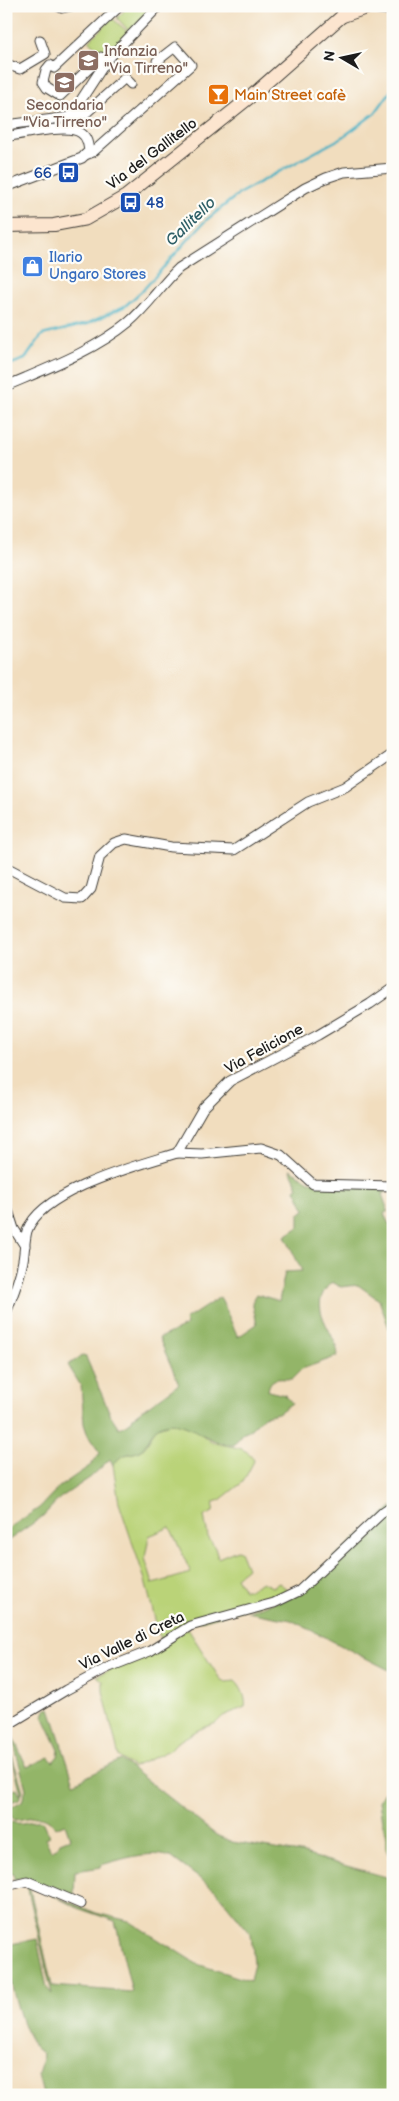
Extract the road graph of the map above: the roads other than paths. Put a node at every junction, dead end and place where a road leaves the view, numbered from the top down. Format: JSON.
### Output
{"nodes":[{"id":1,"x":58,"y":6,"type":"edge"},
{"id":2,"x":71,"y":6,"type":"edge"},
{"id":3,"x":120,"y":6,"type":"edge"},
{"id":4,"x":159,"y":6,"type":"edge"},
{"id":5,"x":369,"y":6,"type":"edge"},
{"id":6,"x":388,"y":7,"type":"edge"},
{"id":7,"x":345,"y":12,"type":"edge"},
{"id":8,"x":40,"y":40,"type":"dead end"},
{"id":9,"x":106,"y":60,"type":"junction"},
{"id":10,"x":157,"y":61,"type":"dead end"},
{"id":11,"x":6,"y":64,"type":"edge"},
{"id":12,"x":131,"y":84,"type":"dead end"},
{"id":13,"x":70,"y":117,"type":"junction"},
{"id":14,"x":6,"y":125,"type":"edge"},
{"id":15,"x":6,"y":136,"type":"edge"},
{"id":16,"x":85,"y":155,"type":"junction"},
{"id":17,"x":393,"y":168,"type":"edge"},
{"id":18,"x":6,"y":187,"type":"edge"},
{"id":19,"x":6,"y":226,"type":"edge"},
{"id":20,"x":6,"y":386,"type":"edge"},
{"id":21,"x":393,"y":754,"type":"edge"},
{"id":22,"x":6,"y":867,"type":"edge"},
{"id":23,"x":393,"y":988,"type":"edge"},
{"id":24,"x":177,"y":1153,"type":"junction"},
{"id":25,"x":393,"y":1186,"type":"edge"},
{"id":26,"x":6,"y":1204,"type":"edge"},
{"id":27,"x":25,"y":1246,"type":"junction"},
{"id":28,"x":6,"y":1313,"type":"edge"},
{"id":29,"x":393,"y":1505,"type":"edge"},
{"id":30,"x":6,"y":1726,"type":"edge"},
{"id":31,"x":6,"y":1886,"type":"edge"},
{"id":32,"x":81,"y":1904,"type":"dead end"}],
"edges":[{"from":1,"to":2,"type":"street"},
{"from":3,"to":9,"type":"street"},
{"from":4,"to":9,"type":"street"},
{"from":5,"to":6,"type":"street","name":"Via del Gallitello"},
{"from":5,"to":7,"type":"street","name":"Via del Gallitello"},
{"from":7,"to":19,"type":"street","name":"Via del Gallitello"},
{"from":8,"to":11,"type":"street"},
{"from":9,"to":13,"type":"street"},
{"from":10,"to":16,"type":"street"},
{"from":12,"to":13,"type":"street"},
{"from":13,"to":14,"type":"street"},
{"from":15,"to":16,"type":"street"},
{"from":16,"to":18,"type":"street"},
{"from":17,"to":20,"type":"street"},
{"from":21,"to":22,"type":"street"},
{"from":23,"to":24,"type":"street","name":"Via Felicione"},
{"from":24,"to":25,"type":"street"},
{"from":24,"to":27,"type":"street"},
{"from":26,"to":27,"type":"street"},
{"from":27,"to":28,"type":"street"},
{"from":29,"to":30,"type":"street","name":"Via Valle di Creta"},
{"from":31,"to":32,"type":"street"}]}
